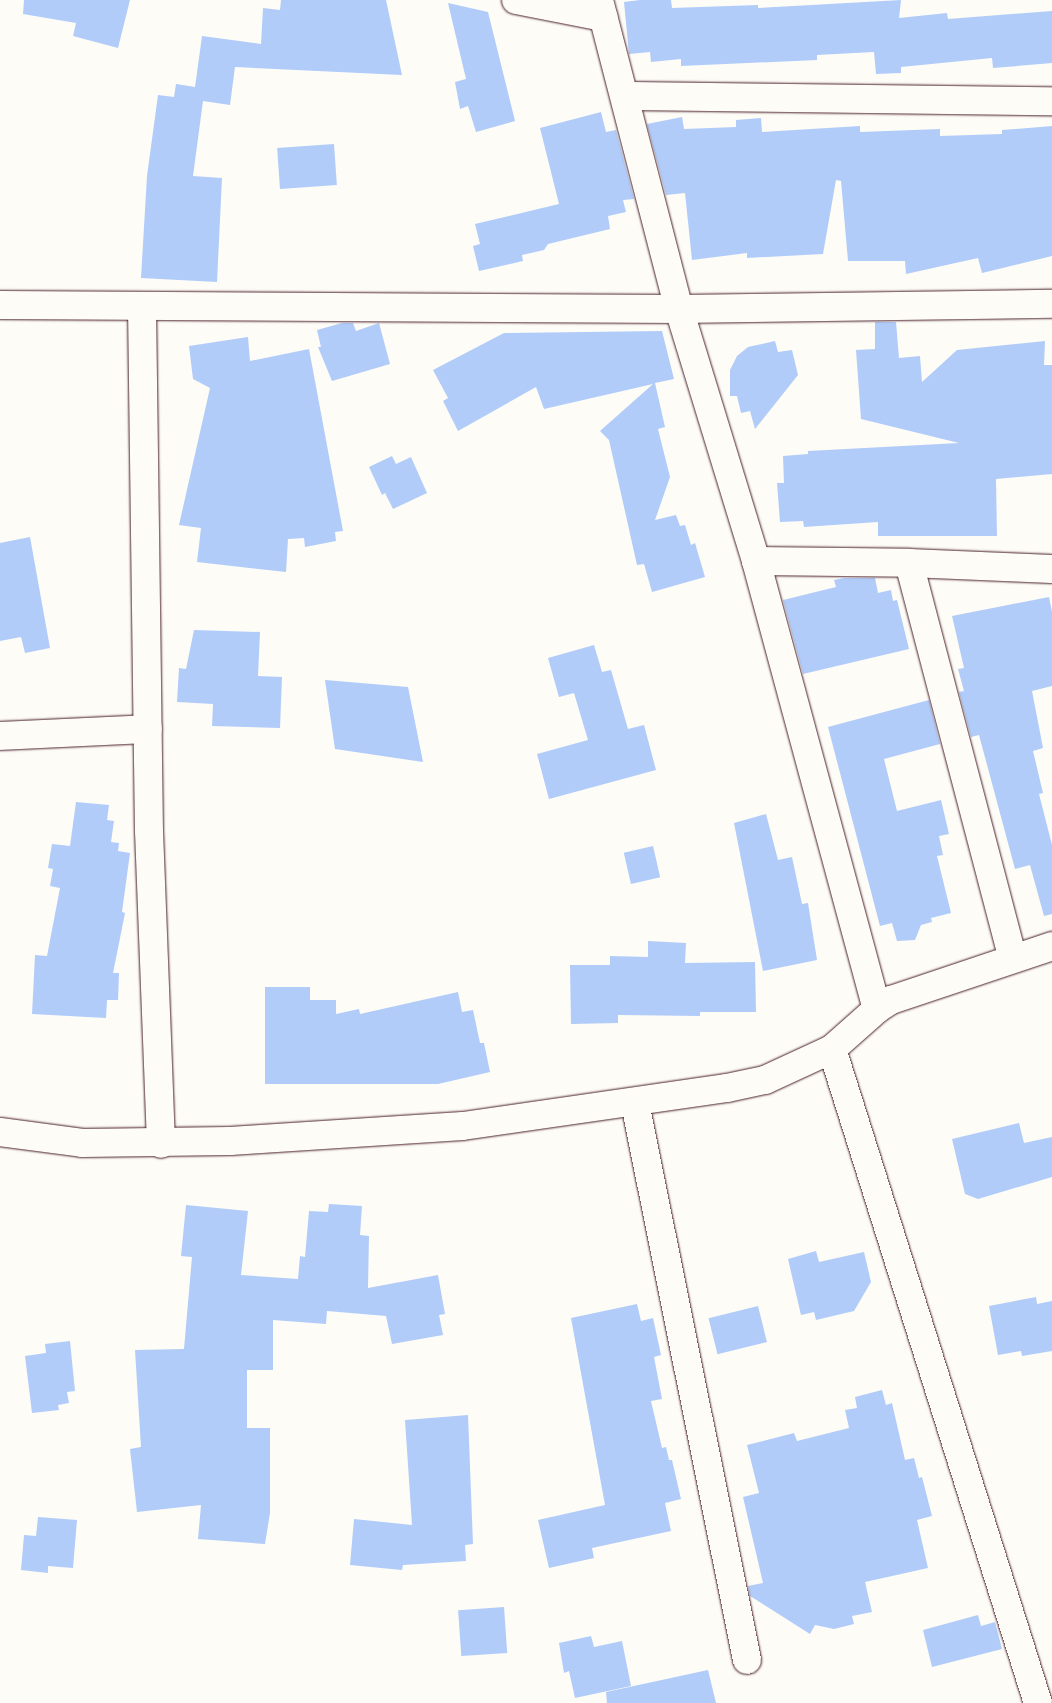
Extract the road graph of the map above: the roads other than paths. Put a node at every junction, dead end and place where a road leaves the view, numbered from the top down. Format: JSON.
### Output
{"nodes":[{"id":1,"x":516,"y":0,"type":"edge"},
{"id":2,"x":601,"y":9,"type":"edge"},
{"id":3,"x":625,"y":96,"type":"junction"},
{"id":4,"x":1052,"y":101,"type":"edge"},
{"id":5,"x":1052,"y":304,"type":"edge"},
{"id":6,"x":0,"y":305,"type":"edge"},
{"id":7,"x":142,"y":306,"type":"junction"},
{"id":8,"x":679,"y":309,"type":"junction"},
{"id":9,"x":756,"y":561,"type":"junction"},
{"id":10,"x":909,"y":563,"type":"junction"},
{"id":11,"x":1052,"y":569,"type":"edge"},
{"id":12,"x":148,"y":729,"type":"junction"},
{"id":13,"x":0,"y":736,"type":"edge"},
{"id":14,"x":1052,"y":946,"type":"edge"},
{"id":15,"x":1013,"y":959,"type":"junction"},
{"id":16,"x":877,"y":1009,"type":"junction"},
{"id":17,"x":832,"y":1049,"type":"junction"},
{"id":18,"x":635,"y":1103,"type":"junction"},
{"id":19,"x":0,"y":1132,"type":"edge"},
{"id":20,"x":161,"y":1144,"type":"junction"},
{"id":21,"x":748,"y":1660,"type":"dead end"},
{"id":22,"x":1038,"y":1703,"type":"edge"}],
"edges":[{"from":1,"to":2,"type":"street"},
{"from":2,"to":3,"type":"street"},
{"from":3,"to":4,"type":"street"},
{"from":3,"to":8,"type":"street"},
{"from":5,"to":8,"type":"street"},
{"from":6,"to":7,"type":"street"},
{"from":7,"to":8,"type":"street"},
{"from":7,"to":12,"type":"street"},
{"from":8,"to":9,"type":"street"},
{"from":9,"to":10,"type":"street"},
{"from":9,"to":16,"type":"street"},
{"from":10,"to":11,"type":"street"},
{"from":10,"to":15,"type":"street"},
{"from":12,"to":13,"type":"street"},
{"from":12,"to":20,"type":"street"},
{"from":14,"to":15,"type":"street"},
{"from":15,"to":16,"type":"street"},
{"from":16,"to":17,"type":"street"},
{"from":17,"to":18,"type":"street"},
{"from":17,"to":22,"type":"street"},
{"from":18,"to":20,"type":"street"},
{"from":18,"to":21,"type":"street"},
{"from":19,"to":20,"type":"street"}]}
